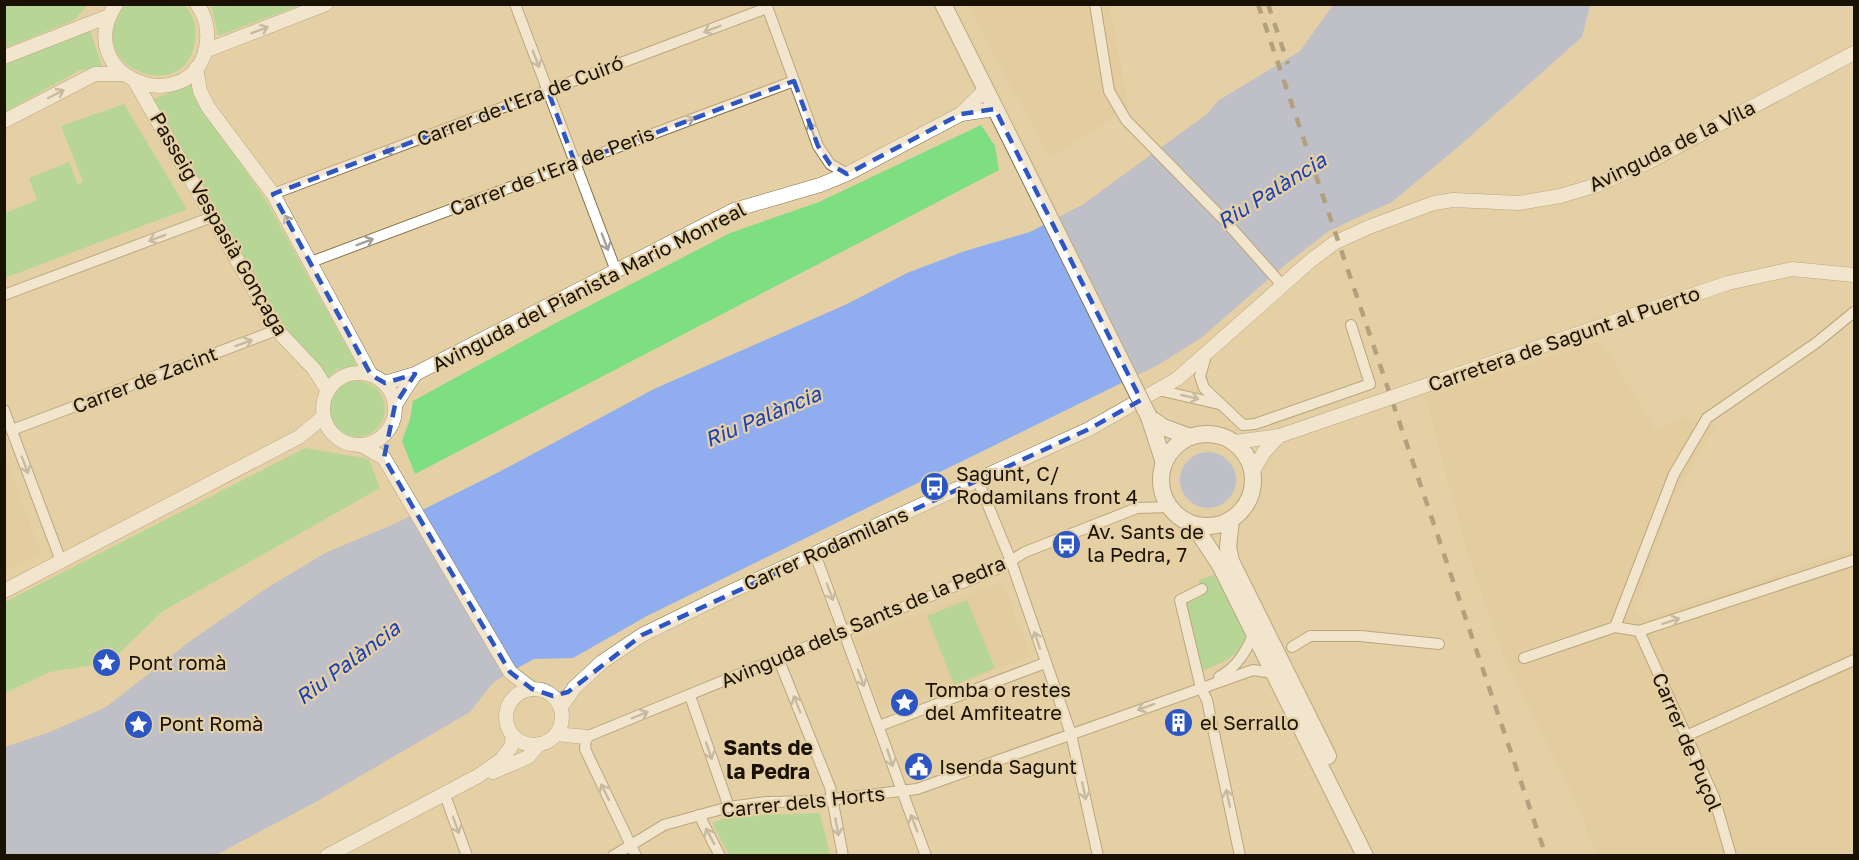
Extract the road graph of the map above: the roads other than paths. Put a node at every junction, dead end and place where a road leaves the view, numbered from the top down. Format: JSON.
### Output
{"nodes":[{"id":1,"x":197,"y":4,"type":"edge"},
{"id":2,"x":326,"y":4,"type":"edge"},
{"id":3,"x":515,"y":4,"type":"edge"},
{"id":4,"x":943,"y":4,"type":"edge"},
{"id":5,"x":1095,"y":4,"type":"edge"},
{"id":6,"x":766,"y":6,"type":"edge"},
{"id":7,"x":112,"y":10,"type":"edge"},
{"id":8,"x":205,"y":51,"type":"junction"},
{"id":9,"x":1854,"y":53,"type":"edge"},
{"id":10,"x":4,"y":57,"type":"edge"},
{"id":11,"x":196,"y":68,"type":"junction"},
{"id":12,"x":123,"y":74,"type":"junction"},
{"id":13,"x":794,"y":81,"type":"junction"},
{"id":14,"x":136,"y":83,"type":"junction"},
{"id":15,"x":986,"y":89,"type":"junction"},
{"id":16,"x":548,"y":91,"type":"junction"},
{"id":17,"x":995,"y":109,"type":"junction"},
{"id":18,"x":961,"y":114,"type":"junction"},
{"id":19,"x":4,"y":121,"type":"edge"},
{"id":20,"x":575,"y":163,"type":"junction"},
{"id":21,"x":847,"y":174,"type":"junction"},
{"id":22,"x":273,"y":194,"type":"junction"},
{"id":23,"x":212,"y":217,"type":"junction"},
{"id":24,"x":311,"y":262,"type":"junction"},
{"id":25,"x":616,"y":271,"type":"junction"},
{"id":26,"x":1854,"y":275,"type":"edge"},
{"id":27,"x":1283,"y":286,"type":"junction"},
{"id":28,"x":4,"y":296,"type":"edge"},
{"id":29,"x":1854,"y":312,"type":"edge"},
{"id":30,"x":1351,"y":325,"type":"dead end"},
{"id":31,"x":277,"y":330,"type":"junction"},
{"id":32,"x":1206,"y":356,"type":"junction"},
{"id":33,"x":415,"y":374,"type":"junction"},
{"id":34,"x":371,"y":375,"type":"junction"},
{"id":35,"x":385,"y":383,"type":"junction"},
{"id":36,"x":1158,"y":390,"type":"junction"},
{"id":37,"x":328,"y":391,"type":"junction"},
{"id":38,"x":395,"y":405,"type":"junction"},
{"id":39,"x":1221,"y":405,"type":"junction"},
{"id":40,"x":4,"y":410,"type":"edge"},
{"id":41,"x":323,"y":417,"type":"junction"},
{"id":42,"x":1149,"y":417,"type":"junction"},
{"id":43,"x":12,"y":430,"type":"junction"},
{"id":44,"x":386,"y":434,"type":"junction"},
{"id":45,"x":333,"y":435,"type":"junction"},
{"id":46,"x":1279,"y":436,"type":"junction"},
{"id":47,"x":299,"y":437,"type":"junction"},
{"id":48,"x":1190,"y":437,"type":"junction"},
{"id":49,"x":1235,"y":442,"type":"junction"},
{"id":50,"x":363,"y":446,"type":"junction"},
{"id":51,"x":384,"y":458,"type":"junction"},
{"id":52,"x":1164,"y":463,"type":"junction"},
{"id":53,"x":1253,"y":471,"type":"junction"},
{"id":54,"x":978,"y":481,"type":"junction"},
{"id":55,"x":1170,"y":507,"type":"junction"},
{"id":56,"x":1231,"y":520,"type":"junction"},
{"id":57,"x":1193,"y":524,"type":"junction"},
{"id":58,"x":815,"y":554,"type":"junction"},
{"id":59,"x":1854,"y":560,"type":"edge"},
{"id":60,"x":62,"y":561,"type":"junction"},
{"id":61,"x":1011,"y":561,"type":"junction"},
{"id":62,"x":1202,"y":590,"type":"dead end"},
{"id":63,"x":4,"y":591,"type":"edge"},
{"id":64,"x":1615,"y":627,"type":"junction"},
{"id":65,"x":845,"y":630,"type":"junction"},
{"id":66,"x":1639,"y":631,"type":"junction"},
{"id":67,"x":1260,"y":634,"type":"junction"},
{"id":68,"x":1439,"y":644,"type":"dead end"},
{"id":69,"x":1292,"y":647,"type":"junction"},
{"id":70,"x":778,"y":658,"type":"junction"},
{"id":71,"x":1524,"y":658,"type":"dead end"},
{"id":72,"x":1854,"y":660,"type":"edge"},
{"id":73,"x":1046,"y":663,"type":"junction"},
{"id":74,"x":510,"y":672,"type":"junction"},
{"id":75,"x":1281,"y":674,"type":"junction"},
{"id":76,"x":532,"y":688,"type":"junction"},
{"id":77,"x":1201,"y":688,"type":"junction"},
{"id":78,"x":690,"y":696,"type":"junction"},
{"id":79,"x":511,"y":700,"type":"junction"},
{"id":80,"x":557,"y":702,"type":"junction"},
{"id":81,"x":879,"y":726,"type":"junction"},
{"id":82,"x":556,"y":734,"type":"junction"},
{"id":83,"x":1071,"y":734,"type":"junction"},
{"id":84,"x":513,"y":736,"type":"junction"},
{"id":85,"x":1686,"y":736,"type":"junction"},
{"id":86,"x":586,"y":737,"type":"junction"},
{"id":87,"x":539,"y":744,"type":"junction"},
{"id":88,"x":477,"y":776,"type":"junction"},
{"id":89,"x":900,"y":791,"type":"junction"},
{"id":90,"x":445,"y":795,"type":"junction"},
{"id":91,"x":833,"y":798,"type":"junction"},
{"id":92,"x":729,"y":807,"type":"junction"},
{"id":93,"x":699,"y":815,"type":"junction"},
{"id":94,"x":631,"y":844,"type":"junction"},
{"id":95,"x":327,"y":855,"type":"edge"},
{"id":96,"x":467,"y":855,"type":"edge"},
{"id":97,"x":613,"y":855,"type":"edge"},
{"id":98,"x":636,"y":855,"type":"edge"},
{"id":99,"x":720,"y":855,"type":"edge"},
{"id":100,"x":843,"y":855,"type":"edge"},
{"id":101,"x":926,"y":855,"type":"edge"},
{"id":102,"x":1098,"y":855,"type":"edge"},
{"id":103,"x":1240,"y":855,"type":"edge"},
{"id":104,"x":1365,"y":855,"type":"edge"},
{"id":105,"x":1378,"y":855,"type":"edge"},
{"id":106,"x":1731,"y":855,"type":"edge"}],
"edges":[{"from":1,"to":8,"type":"street"},
{"from":8,"to":2,"type":"street","one_way":true},
{"from":3,"to":16,"type":"street","one_way":true},
{"from":4,"to":15,"type":"main road"},
{"from":5,"to":27,"type":"street"},
{"from":6,"to":13,"type":"street"},
{"from":6,"to":16,"type":"street","name":"Carrer de l'Era de Cuiró","one_way":true},
{"from":7,"to":10,"type":"street"},
{"from":7,"to":12,"type":"street"},
{"from":8,"to":11,"type":"street"},
{"from":9,"to":27,"type":"street","name":"Avinguda de la Vila"},
{"from":11,"to":14,"type":"street"},
{"from":11,"to":22,"type":"street"},
{"from":12,"to":14,"type":"street"},
{"from":19,"to":12,"type":"street","one_way":true},
{"from":20,"to":13,"type":"street","name":"Carrer de l'Era de Peris","one_way":true},
{"from":21,"to":13,"type":"street","one_way":true},
{"from":14,"to":23,"type":"street","name":"Passeig Vespasià Gonçaga"},
{"from":15,"to":17,"type":"main road"},
{"from":15,"to":18,"type":"street","name":"Avinguda del Pianista Mario Monreal"},
{"from":16,"to":20,"type":"street"},
{"from":16,"to":22,"type":"street","name":"Carrer de l'Era de Cuiró","one_way":true},
{"from":17,"to":18,"type":"street","name":"Avinguda del Pianista Mario Monreal"},
{"from":17,"to":42,"type":"main road","bridge":true},
{"from":18,"to":21,"type":"street","name":"Avinguda del Pianista Mario Monreal"},
{"from":24,"to":20,"type":"street","name":"Carrer de l'Era de Peris","one_way":true},
{"from":20,"to":25,"type":"street","one_way":true},
{"from":21,"to":25,"type":"street","name":"Avinguda del Pianista Mario Monreal"},
{"from":24,"to":22,"type":"street","one_way":true},
{"from":23,"to":28,"type":"street","one_way":true},
{"from":23,"to":31,"type":"street","name":"Passeig Vespasià Gonçaga"},
{"from":24,"to":34,"type":"street"},
{"from":25,"to":33,"type":"street","name":"Avinguda del Pianista Mario Monreal"},
{"from":26,"to":46,"type":"street","name":"Carretera de Sagunt al Puerto","bridge":true},
{"from":27,"to":32,"type":"street","name":"Avinguda de la Vila"},
{"from":29,"to":64,"type":"street"},
{"from":30,"to":39,"type":"street"},
{"from":31,"to":37,"type":"street","name":"Passeig Vespasià Gonçaga"},
{"from":43,"to":31,"type":"street","name":"Carrer de Zacint","one_way":true},
{"from":32,"to":36,"type":"street","name":"Avinguda de la Vila"},
{"from":32,"to":39,"type":"street"},
{"from":33,"to":35,"type":"street","name":"Avinguda del Pianista Mario Monreal"},
{"from":33,"to":38,"type":"street","name":"Avinguda del Pianista Mario Monreal"},
{"from":34,"to":35,"type":"street"},
{"from":34,"to":37,"type":"street"},
{"from":35,"to":38,"type":"street"},
{"from":36,"to":39,"type":"street","one_way":true},
{"from":36,"to":54,"type":"street","name":"Carrer Rodamilans"},
{"from":37,"to":41,"type":"street"},
{"from":38,"to":44,"type":"street"},
{"from":40,"to":43,"type":"street"},
{"from":41,"to":45,"type":"street"},
{"from":41,"to":47,"type":"street"},
{"from":42,"to":48,"type":"main road"},
{"from":42,"to":52,"type":"main road"},
{"from":43,"to":60,"type":"street","one_way":true},
{"from":44,"to":50,"type":"street"},
{"from":44,"to":51,"type":"street"},
{"from":45,"to":47,"type":"street"},
{"from":45,"to":50,"type":"street"},
{"from":46,"to":49,"type":"street","name":"Carretera de Sagunt al Puerto"},
{"from":46,"to":53,"type":"street"},
{"from":47,"to":60,"type":"street"},
{"from":48,"to":49,"type":"main road"},
{"from":48,"to":52,"type":"main road"},
{"from":49,"to":53,"type":"main road"},
{"from":50,"to":51,"type":"street"},
{"from":51,"to":74,"type":"street"},
{"from":52,"to":55,"type":"main road"},
{"from":53,"to":56,"type":"main road"},
{"from":54,"to":58,"type":"street","name":"Carrer Rodamilans"},
{"from":54,"to":61,"type":"street"},
{"from":55,"to":57,"type":"main road"},
{"from":55,"to":61,"type":"street","name":"Avinguda dels Sants de la Pedra"},
{"from":56,"to":57,"type":"main road"},
{"from":56,"to":67,"type":"main road"},
{"from":57,"to":67,"type":"main road"},
{"from":58,"to":65,"type":"street","one_way":true},
{"from":58,"to":80,"type":"street","name":"Carrer Rodamilans"},
{"from":66,"to":59,"type":"street","one_way":true},
{"from":60,"to":63,"type":"street"},
{"from":61,"to":65,"type":"street","name":"Avinguda dels Sants de la Pedra"},
{"from":73,"to":61,"type":"street","one_way":true},
{"from":62,"to":77,"type":"street"},
{"from":64,"to":66,"type":"street"},
{"from":64,"to":71,"type":"street"},
{"from":65,"to":70,"type":"street","name":"Avinguda dels Sants de la Pedra"},
{"from":65,"to":81,"type":"street","one_way":true},
{"from":66,"to":85,"type":"street","name":"Carrer de Puçol"},
{"from":67,"to":69,"type":"street"},
{"from":67,"to":75,"type":"main road"},
{"from":67,"to":77,"type":"street","name":"Carrer dels Horts"},
{"from":68,"to":69,"type":"street"},
{"from":69,"to":75,"type":"street"},
{"from":70,"to":78,"type":"street","name":"Avinguda dels Sants de la Pedra"},
{"from":91,"to":70,"type":"street","one_way":true},
{"from":72,"to":85,"type":"street"},
{"from":73,"to":81,"type":"street"},
{"from":73,"to":83,"type":"street"},
{"from":74,"to":76,"type":"street"},
{"from":74,"to":79,"type":"street"},
{"from":75,"to":77,"type":"street","name":"Carrer dels Horts"},
{"from":75,"to":104,"type":"main road"},
{"from":75,"to":105,"type":"main road"},
{"from":76,"to":79,"type":"street"},
{"from":76,"to":80,"type":"street"},
{"from":77,"to":83,"type":"street","name":"Carrer dels Horts","one_way":true},
{"from":103,"to":77,"type":"street","one_way":true},
{"from":86,"to":78,"type":"street","name":"Avinguda dels Sants de la Pedra","one_way":true},
{"from":78,"to":92,"type":"street","one_way":true},
{"from":79,"to":84,"type":"street"},
{"from":80,"to":82,"type":"street"},
{"from":81,"to":89,"type":"street","one_way":true},
{"from":82,"to":86,"type":"street","name":"Avinguda dels Sants de la Pedra"},
{"from":82,"to":87,"type":"street"},
{"from":83,"to":89,"type":"street","name":"Carrer dels Horts"},
{"from":83,"to":102,"type":"street","one_way":true},
{"from":84,"to":87,"type":"street"},
{"from":84,"to":88,"type":"street"},
{"from":85,"to":106,"type":"street","name":"Carrer de Puçol"},
{"from":94,"to":86,"type":"street","one_way":true},
{"from":87,"to":88,"type":"street"},
{"from":88,"to":90,"type":"street"},
{"from":89,"to":91,"type":"street","name":"Carrer dels Horts"},
{"from":101,"to":89,"type":"street","one_way":true},
{"from":90,"to":95,"type":"street"},
{"from":90,"to":96,"type":"street","one_way":true},
{"from":91,"to":92,"type":"street","name":"Carrer dels Horts"},
{"from":91,"to":100,"type":"street","one_way":true},
{"from":92,"to":93,"type":"street","name":"Carrer dels Horts"},
{"from":93,"to":94,"type":"street","name":"Carrer dels Horts"},
{"from":99,"to":93,"type":"street","one_way":true},
{"from":94,"to":97,"type":"street","name":"Carrer dels Horts"},
{"from":94,"to":98,"type":"street"}]}
